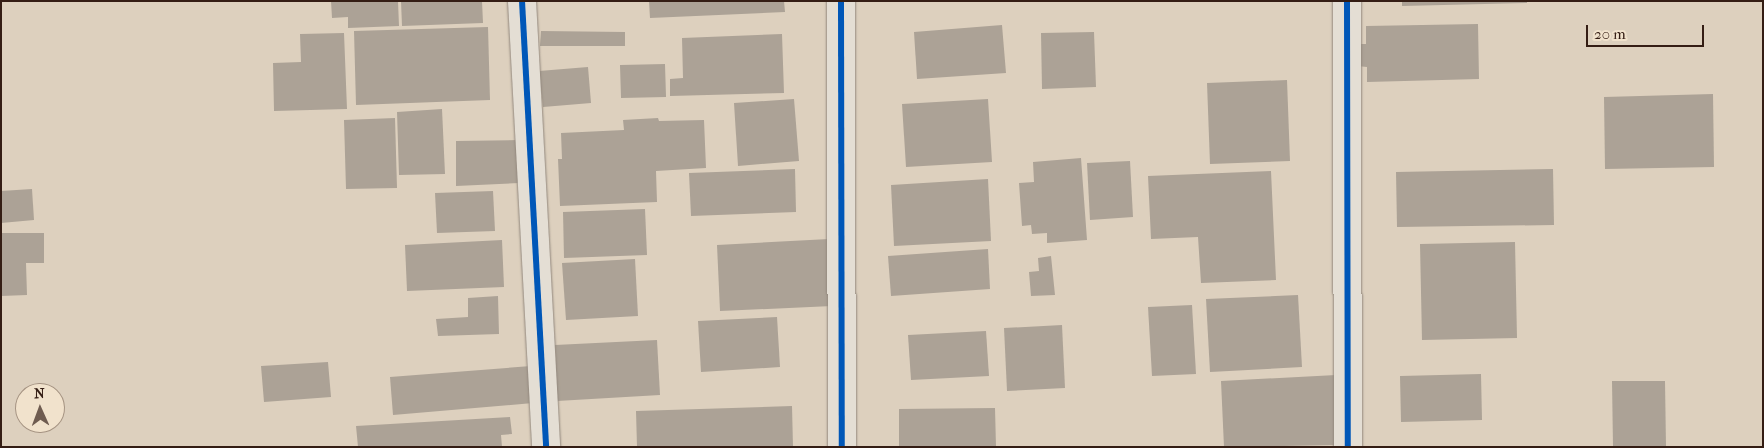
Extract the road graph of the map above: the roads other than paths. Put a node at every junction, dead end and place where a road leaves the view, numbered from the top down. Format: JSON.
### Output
{"nodes":[{"id":1,"x":522,"y":1,"type":"edge"},
{"id":2,"x":841,"y":1,"type":"edge"},
{"id":3,"x":1346,"y":1,"type":"edge"},
{"id":4,"x":546,"y":447,"type":"edge"},
{"id":5,"x":842,"y":447,"type":"edge"},
{"id":6,"x":1348,"y":447,"type":"edge"}],
"edges":[{"from":1,"to":4,"type":"street"},
{"from":2,"to":5,"type":"street"},
{"from":3,"to":6,"type":"street"}]}
